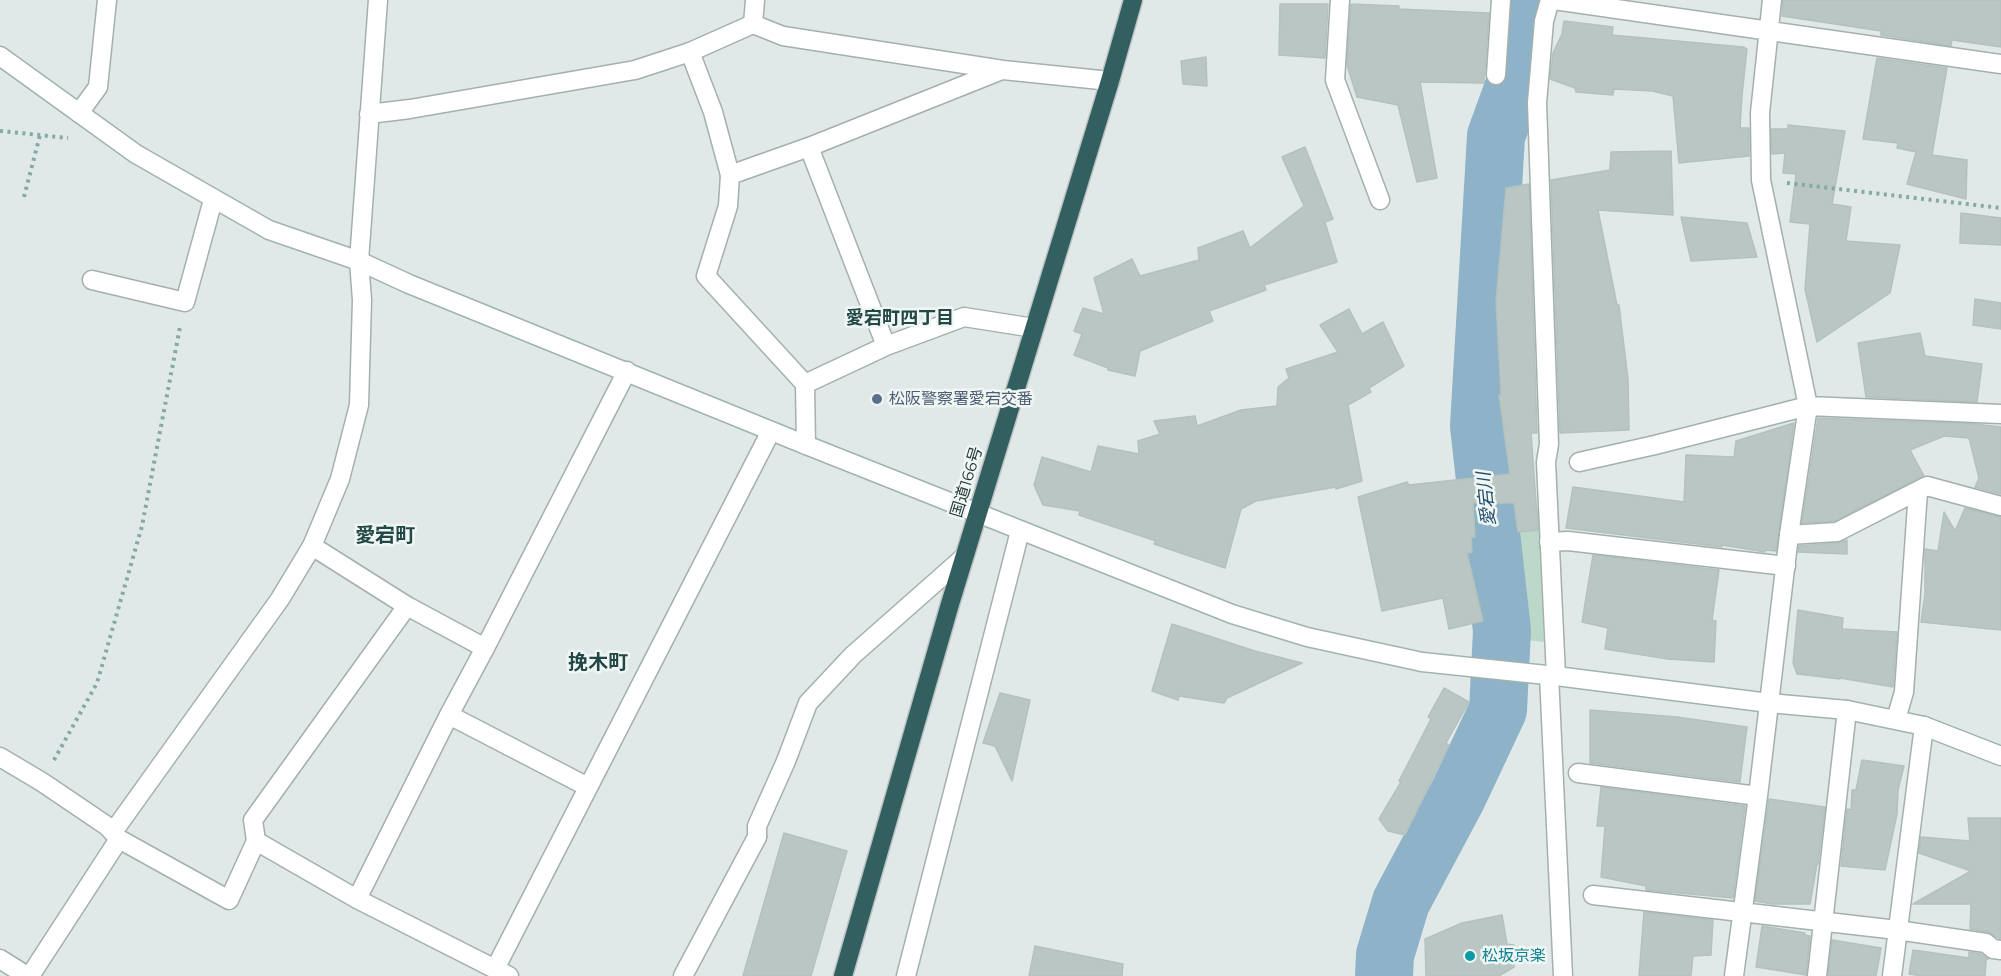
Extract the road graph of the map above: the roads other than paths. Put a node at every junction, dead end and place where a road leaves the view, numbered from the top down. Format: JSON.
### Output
{"nodes":[{"id":1,"x":107,"y":0,"type":"edge"},
{"id":2,"x":378,"y":0,"type":"edge"},
{"id":3,"x":756,"y":0,"type":"edge"},
{"id":4,"x":1132,"y":0,"type":"edge"},
{"id":5,"x":1340,"y":0,"type":"edge"},
{"id":6,"x":1501,"y":0,"type":"edge"},
{"id":7,"x":1552,"y":0,"type":"edge"},
{"id":8,"x":1772,"y":0,"type":"edge"},
{"id":9,"x":753,"y":24,"type":"junction"},
{"id":10,"x":1768,"y":30,"type":"junction"},
{"id":11,"x":690,"y":52,"type":"junction"},
{"id":12,"x":0,"y":56,"type":"edge"},
{"id":13,"x":2001,"y":64,"type":"edge"},
{"id":14,"x":1003,"y":70,"type":"junction"},
{"id":15,"x":1496,"y":75,"type":"dead end"},
{"id":16,"x":1110,"y":81,"type":"junction"},
{"id":17,"x":79,"y":113,"type":"junction"},
{"id":18,"x":369,"y":114,"type":"junction"},
{"id":19,"x":809,"y":147,"type":"junction"},
{"id":20,"x":730,"y":175,"type":"junction"},
{"id":21,"x":213,"y":200,"type":"junction"},
{"id":22,"x":1380,"y":200,"type":"dead end"},
{"id":23,"x":359,"y":261,"type":"junction"},
{"id":24,"x":92,"y":280,"type":"dead end"},
{"id":25,"x":1034,"y":327,"type":"junction"},
{"id":26,"x":886,"y":346,"type":"junction"},
{"id":27,"x":627,"y":371,"type":"junction"},
{"id":28,"x":805,"y":384,"type":"junction"},
{"id":29,"x":1808,"y":406,"type":"junction"},
{"id":30,"x":2001,"y":414,"type":"edge"},
{"id":31,"x":771,"y":431,"type":"junction"},
{"id":32,"x":806,"y":446,"type":"junction"},
{"id":33,"x":1579,"y":462,"type":"dead end"},
{"id":34,"x":1918,"y":490,"type":"junction"},
{"id":35,"x":2001,"y":506,"type":"edge"},
{"id":36,"x":978,"y":512,"type":"junction"},
{"id":37,"x":1020,"y":531,"type":"junction"},
{"id":38,"x":1789,"y":535,"type":"junction"},
{"id":39,"x":1549,"y":542,"type":"junction"},
{"id":40,"x":312,"y":546,"type":"junction"},
{"id":41,"x":964,"y":557,"type":"junction"},
{"id":42,"x":1786,"y":566,"type":"junction"},
{"id":43,"x":407,"y":606,"type":"junction"},
{"id":44,"x":485,"y":648,"type":"junction"},
{"id":45,"x":1553,"y":675,"type":"junction"},
{"id":46,"x":1769,"y":703,"type":"junction"},
{"id":47,"x":1846,"y":710,"type":"junction"},
{"id":48,"x":449,"y":715,"type":"junction"},
{"id":49,"x":1896,"y":719,"type":"junction"},
{"id":50,"x":1924,"y":726,"type":"junction"},
{"id":51,"x":2001,"y":756,"type":"edge"},
{"id":52,"x":0,"y":757,"type":"edge"},
{"id":53,"x":1578,"y":773,"type":"dead end"},
{"id":54,"x":588,"y":788,"type":"junction"},
{"id":55,"x":1758,"y":796,"type":"junction"},
{"id":56,"x":116,"y":835,"type":"junction"},
{"id":57,"x":256,"y":842,"type":"junction"},
{"id":58,"x":1593,"y":895,"type":"dead end"},
{"id":59,"x":357,"y":899,"type":"junction"},
{"id":60,"x":1741,"y":913,"type":"junction"},
{"id":61,"x":1823,"y":922,"type":"junction"},
{"id":62,"x":1897,"y":930,"type":"junction"},
{"id":63,"x":2001,"y":950,"type":"edge"},
{"id":64,"x":0,"y":959,"type":"edge"},
{"id":65,"x":502,"y":973,"type":"edge"},
{"id":66,"x":28,"y":976,"type":"edge"},
{"id":67,"x":683,"y":976,"type":"edge"},
{"id":68,"x":843,"y":976,"type":"edge"},
{"id":69,"x":906,"y":976,"type":"edge"},
{"id":70,"x":1563,"y":976,"type":"edge"},
{"id":71,"x":1734,"y":976,"type":"edge"},
{"id":72,"x":1817,"y":976,"type":"edge"},
{"id":73,"x":1892,"y":976,"type":"edge"}],
"edges":[{"from":1,"to":17,"type":"street"},
{"from":2,"to":18,"type":"street"},
{"from":3,"to":9,"type":"street"},
{"from":4,"to":16,"type":"highway","name":"国道166号"},
{"from":5,"to":22,"type":"street"},
{"from":6,"to":15,"type":"street"},
{"from":7,"to":10,"type":"street"},
{"from":7,"to":39,"type":"street"},
{"from":8,"to":10,"type":"street"},
{"from":9,"to":11,"type":"street"},
{"from":9,"to":14,"type":"street"},
{"from":10,"to":13,"type":"street"},
{"from":10,"to":29,"type":"street"},
{"from":11,"to":18,"type":"street"},
{"from":11,"to":20,"type":"street"},
{"from":12,"to":17,"type":"street"},
{"from":14,"to":16,"type":"street"},
{"from":14,"to":19,"type":"street"},
{"from":16,"to":25,"type":"highway","name":"国道166号"},
{"from":17,"to":21,"type":"street"},
{"from":18,"to":23,"type":"street"},
{"from":19,"to":20,"type":"street"},
{"from":19,"to":26,"type":"street"},
{"from":20,"to":28,"type":"street"},
{"from":21,"to":23,"type":"street"},
{"from":21,"to":24,"type":"street"},
{"from":23,"to":27,"type":"street"},
{"from":23,"to":40,"type":"street"},
{"from":25,"to":26,"type":"street"},
{"from":25,"to":36,"type":"highway","name":"国道166号"},
{"from":26,"to":28,"type":"street"},
{"from":27,"to":31,"type":"street"},
{"from":27,"to":44,"type":"street"},
{"from":28,"to":32,"type":"street"},
{"from":29,"to":30,"type":"street"},
{"from":29,"to":33,"type":"street"},
{"from":29,"to":38,"type":"street"},
{"from":31,"to":32,"type":"street"},
{"from":31,"to":54,"type":"street"},
{"from":32,"to":36,"type":"street"},
{"from":34,"to":35,"type":"street"},
{"from":34,"to":38,"type":"street"},
{"from":34,"to":49,"type":"street"},
{"from":36,"to":37,"type":"street"},
{"from":36,"to":41,"type":"highway","name":"国道166号"},
{"from":37,"to":45,"type":"street"},
{"from":37,"to":69,"type":"street"},
{"from":38,"to":42,"type":"street"},
{"from":39,"to":42,"type":"street"},
{"from":39,"to":45,"type":"street"},
{"from":40,"to":43,"type":"street"},
{"from":40,"to":56,"type":"street"},
{"from":41,"to":67,"type":"street"},
{"from":41,"to":68,"type":"highway","name":"国道166号"},
{"from":42,"to":46,"type":"street"},
{"from":43,"to":44,"type":"street"},
{"from":43,"to":57,"type":"street"},
{"from":44,"to":48,"type":"street"},
{"from":45,"to":46,"type":"street"},
{"from":45,"to":70,"type":"street"},
{"from":46,"to":47,"type":"street"},
{"from":46,"to":55,"type":"street"},
{"from":47,"to":49,"type":"street"},
{"from":47,"to":61,"type":"street"},
{"from":48,"to":54,"type":"street"},
{"from":48,"to":59,"type":"street"},
{"from":49,"to":50,"type":"street"},
{"from":50,"to":51,"type":"street"},
{"from":50,"to":62,"type":"street"},
{"from":52,"to":56,"type":"street"},
{"from":53,"to":55,"type":"street"},
{"from":54,"to":65,"type":"street"},
{"from":55,"to":60,"type":"street"},
{"from":56,"to":57,"type":"street"},
{"from":56,"to":66,"type":"street"},
{"from":57,"to":59,"type":"street"},
{"from":58,"to":60,"type":"street"},
{"from":59,"to":65,"type":"street"},
{"from":60,"to":61,"type":"street"},
{"from":60,"to":71,"type":"street"},
{"from":61,"to":62,"type":"street"},
{"from":61,"to":72,"type":"street"},
{"from":62,"to":63,"type":"street"},
{"from":62,"to":73,"type":"street"},
{"from":64,"to":66,"type":"street"}]}
